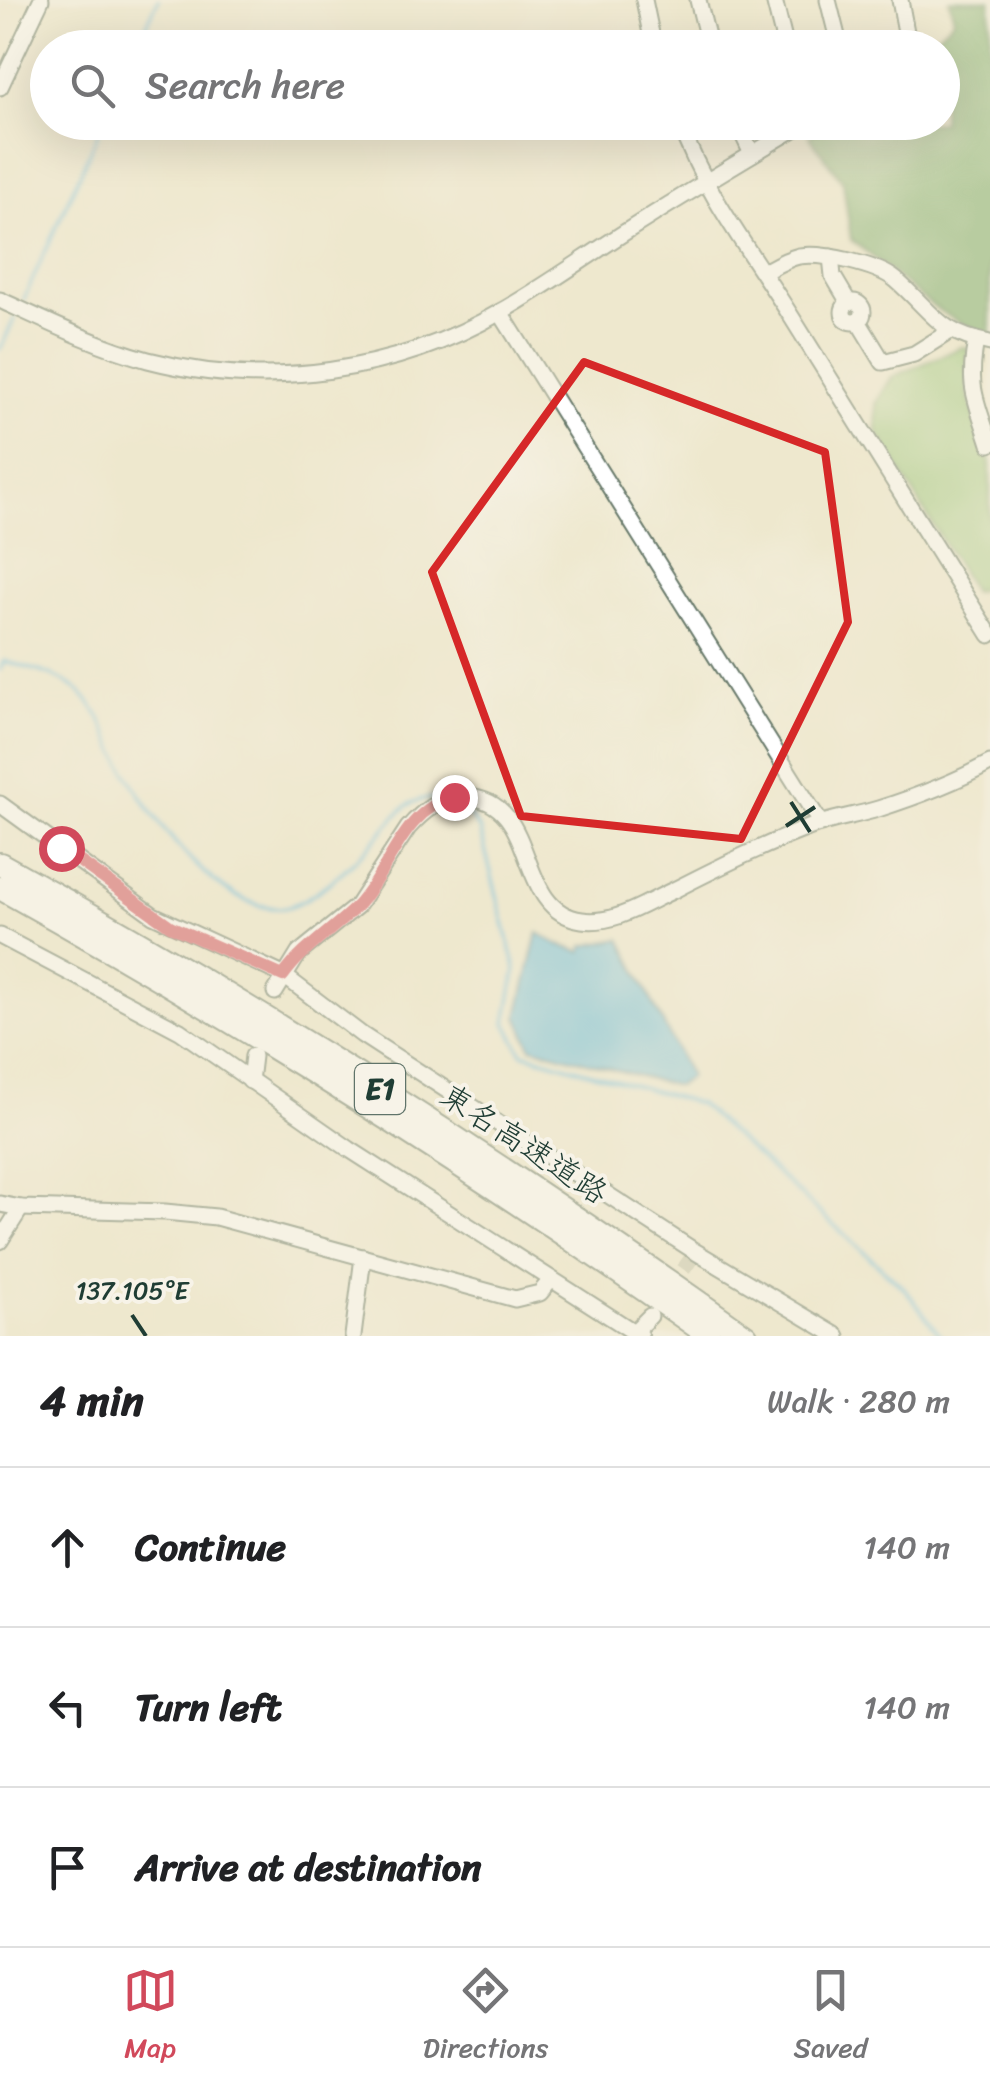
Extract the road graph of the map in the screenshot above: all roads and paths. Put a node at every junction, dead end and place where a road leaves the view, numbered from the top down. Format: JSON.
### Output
{"nodes":[{"id":1,"x":41,"y":0,"type":"edge"},
{"id":2,"x":644,"y":0,"type":"edge"},
{"id":3,"x":698,"y":0,"type":"edge"},
{"id":4,"x":774,"y":0,"type":"edge"},
{"id":5,"x":828,"y":0,"type":"edge"},
{"id":6,"x":900,"y":0,"type":"edge"},
{"id":7,"x":650,"y":30,"type":"edge"},
{"id":8,"x":706,"y":30,"type":"edge"},
{"id":9,"x":782,"y":30,"type":"edge"},
{"id":10,"x":836,"y":30,"type":"edge"},
{"id":11,"x":906,"y":30,"type":"edge"},
{"id":12,"x":0,"y":87,"type":"edge"},
{"id":13,"x":686,"y":140,"type":"edge"},
{"id":14,"x":745,"y":140,"type":"edge"},
{"id":15,"x":776,"y":140,"type":"edge"},
{"id":16,"x":752,"y":154,"type":"junction"},
{"id":17,"x":704,"y":182,"type":"junction"},
{"id":18,"x":832,"y":258,"type":"junction"},
{"id":19,"x":764,"y":272,"type":"junction"},
{"id":20,"x":0,"y":300,"type":"edge"},
{"id":21,"x":500,"y":312,"type":"junction"},
{"id":22,"x":949,"y":332,"type":"junction"},
{"id":23,"x":983,"y":341,"type":"edge"},
{"id":24,"x":986,"y":421,"type":"edge"},
{"id":25,"x":990,"y":444,"type":"edge"},
{"id":26,"x":990,"y":635,"type":"edge"},
{"id":27,"x":990,"y":763,"type":"edge"},
{"id":28,"x":0,"y":804,"type":"edge"},
{"id":29,"x":821,"y":824,"type":"junction"},
{"id":30,"x":0,"y":864,"type":"edge"},
{"id":31,"x":0,"y":888,"type":"edge"},
{"id":32,"x":0,"y":936,"type":"edge"},
{"id":33,"x":283,"y":976,"type":"junction"},
{"id":34,"x":276,"y":992,"type":"dead end"},
{"id":35,"x":253,"y":1056,"type":"dead end"},
{"id":36,"x":250,"y":1081,"type":"junction"},
{"id":37,"x":0,"y":1204,"type":"edge"},
{"id":38,"x":21,"y":1208,"type":"junction"},
{"id":39,"x":0,"y":1241,"type":"edge"},
{"id":40,"x":363,"y":1257,"type":"junction"},
{"id":41,"x":550,"y":1281,"type":"junction"},
{"id":42,"x":650,"y":1316,"type":"dead end"},
{"id":43,"x":637,"y":1334,"type":"edge"},
{"id":44,"x":353,"y":1336,"type":"edge"},
{"id":45,"x":710,"y":1336,"type":"edge"},
{"id":46,"x":746,"y":1336,"type":"edge"},
{"id":47,"x":837,"y":1336,"type":"edge"}],
"edges":[{"from":1,"to":12,"type":"street"},
{"from":2,"to":7,"type":"street"},
{"from":3,"to":8,"type":"street"},
{"from":4,"to":9,"type":"street"},
{"from":5,"to":10,"type":"street"},
{"from":6,"to":11,"type":"street"},
{"from":13,"to":17,"type":"street"},
{"from":14,"to":16,"type":"street"},
{"from":15,"to":16,"type":"street"},
{"from":16,"to":17,"type":"street"},
{"from":17,"to":19,"type":"street"},
{"from":17,"to":21,"type":"street"},
{"from":18,"to":19,"type":"street"},
{"from":18,"to":22,"type":"street"},
{"from":18,"to":22,"type":"street"},
{"from":19,"to":26,"type":"street"},
{"from":20,"to":21,"type":"street"},
{"from":21,"to":29,"type":"street"},
{"from":22,"to":23,"type":"street"},
{"from":23,"to":24,"type":"street"},
{"from":24,"to":25,"type":"street"},
{"from":27,"to":29,"type":"street"},
{"from":28,"to":33,"type":"street"},
{"from":29,"to":33,"type":"street"},
{"from":30,"to":46,"type":"highway","name":"東名高速道路","number":"E1"},
{"from":31,"to":45,"type":"highway","name":"東名高速道路","number":"E1"},
{"from":32,"to":36,"type":"street"},
{"from":33,"to":34,"type":"street"},
{"from":33,"to":47,"type":"street"},
{"from":35,"to":36,"type":"street"},
{"from":36,"to":41,"type":"street"},
{"from":37,"to":38,"type":"street"},
{"from":38,"to":39,"type":"street"},
{"from":38,"to":40,"type":"street"},
{"from":40,"to":41,"type":"street"},
{"from":40,"to":44,"type":"street"},
{"from":41,"to":43,"type":"street"},
{"from":42,"to":43,"type":"street"}]}
